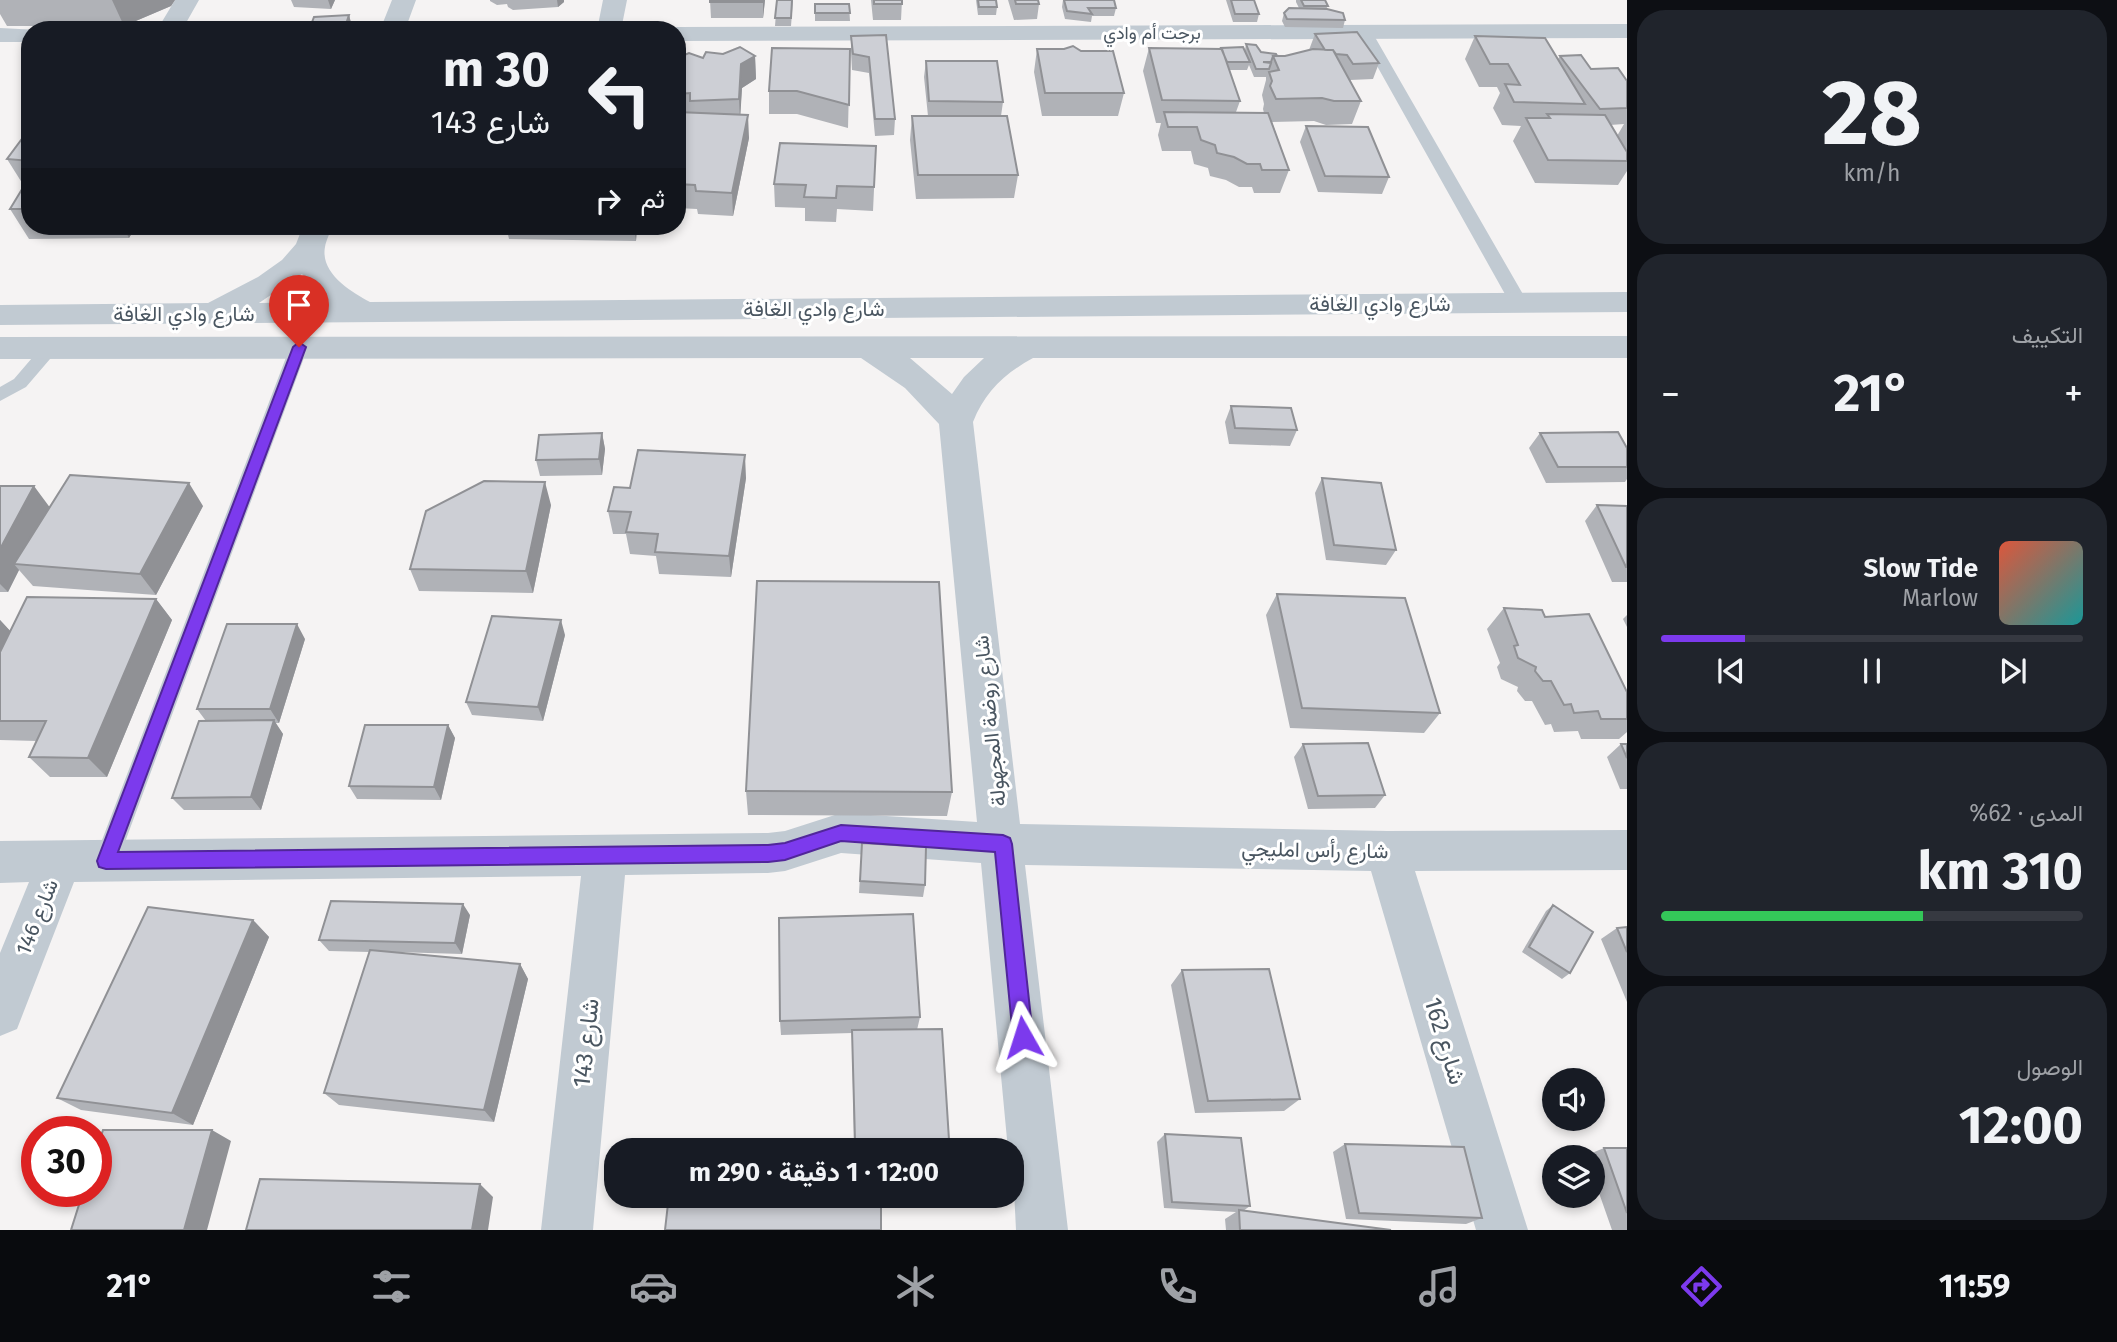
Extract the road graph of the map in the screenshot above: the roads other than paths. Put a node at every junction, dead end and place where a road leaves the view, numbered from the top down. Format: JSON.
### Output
{"nodes":[{"id":1,"x":187,"y":0,"type":"edge"},
{"id":2,"x":404,"y":0,"type":"edge"},
{"id":3,"x":615,"y":0,"type":"edge"},
{"id":4,"x":174,"y":21,"type":"edge"},
{"id":5,"x":396,"y":21,"type":"edge"},
{"id":6,"x":611,"y":21,"type":"edge"},
{"id":7,"x":1627,"y":31,"type":"edge"},
{"id":8,"x":1365,"y":32,"type":"junction"},
{"id":9,"x":686,"y":34,"type":"edge"},
{"id":10,"x":0,"y":35,"type":"edge"},
{"id":11,"x":21,"y":35,"type":"edge"},
{"id":12,"x":313,"y":237,"type":"edge"},
{"id":13,"x":1627,"y":302,"type":"edge"},
{"id":14,"x":1519,"y":303,"type":"junction"},
{"id":15,"x":367,"y":313,"type":"junction"},
{"id":16,"x":212,"y":314,"type":"junction"},
{"id":17,"x":0,"y":315,"type":"edge"},
{"id":18,"x":299,"y":347,"type":"junction"},
{"id":19,"x":866,"y":347,"type":"junction"},
{"id":20,"x":1028,"y":347,"type":"junction"},
{"id":21,"x":1627,"y":347,"type":"edge"},
{"id":22,"x":0,"y":348,"type":"edge"},
{"id":23,"x":50,"y":348,"type":"junction"},
{"id":24,"x":0,"y":395,"type":"edge"},
{"id":25,"x":957,"y":422,"type":"junction"},
{"id":26,"x":1003,"y":844,"type":"junction"},
{"id":27,"x":1627,"y":850,"type":"edge"},
{"id":28,"x":1387,"y":851,"type":"junction"},
{"id":29,"x":605,"y":857,"type":"junction"},
{"id":30,"x":106,"y":861,"type":"junction"},
{"id":31,"x":0,"y":862,"type":"edge"},
{"id":32,"x":59,"y":862,"type":"junction"},
{"id":33,"x":0,"y":1012,"type":"edge"},
{"id":34,"x":567,"y":1230,"type":"edge"},
{"id":35,"x":1042,"y":1230,"type":"edge"},
{"id":36,"x":1502,"y":1230,"type":"edge"}],
"edges":[{"from":1,"to":4,"type":"street"},
{"from":2,"to":5,"type":"street"},
{"from":3,"to":6,"type":"street"},
{"from":7,"to":8,"type":"street","name":"برجت أم وادي"},
{"from":8,"to":9,"type":"street","name":"برجت أم وادي"},
{"from":8,"to":14,"type":"lane"},
{"from":10,"to":11,"type":"street"},
{"from":12,"to":15,"type":"street"},
{"from":12,"to":16,"type":"street"},
{"from":13,"to":14,"type":"street","name":"شارع وادي الغافة"},
{"from":14,"to":15,"type":"street","name":"شارع وادي الغافة"},
{"from":15,"to":16,"type":"street","name":"شارع وادي الغافة"},
{"from":16,"to":17,"type":"street","name":"شارع وادي الغافة"},
{"from":18,"to":19,"type":"street","name":"شارع وادي الغافة"},
{"from":18,"to":23,"type":"street","name":"شارع وادي الغافة"},
{"from":18,"to":30,"type":"lane"},
{"from":19,"to":20,"type":"street","name":"شارع وادي الغافة"},
{"from":19,"to":25,"type":"street"},
{"from":20,"to":21,"type":"street","name":"شارع وادي الغافة"},
{"from":20,"to":25,"type":"street","name":"شارع روضة المجهولة"},
{"from":22,"to":23,"type":"street","name":"شارع وادي الغافة"},
{"from":23,"to":24,"type":"lane"},
{"from":25,"to":26,"type":"street","name":"شارع روضة المجهولة"},
{"from":26,"to":28,"type":"street","name":"شارع رأس امليجي"},
{"from":26,"to":29,"type":"street"},
{"from":26,"to":35,"type":"street","name":"شارع روضة المجهولة"},
{"from":27,"to":28,"type":"street","name":"شارع رأس امليجي"},
{"from":28,"to":36,"type":"street","name":"شارع 162"},
{"from":29,"to":30,"type":"street"},
{"from":29,"to":34,"type":"street","name":"شارع 143"},
{"from":30,"to":32,"type":"street"},
{"from":31,"to":32,"type":"street"},
{"from":32,"to":33,"type":"street","name":"شارع 146"}]}
